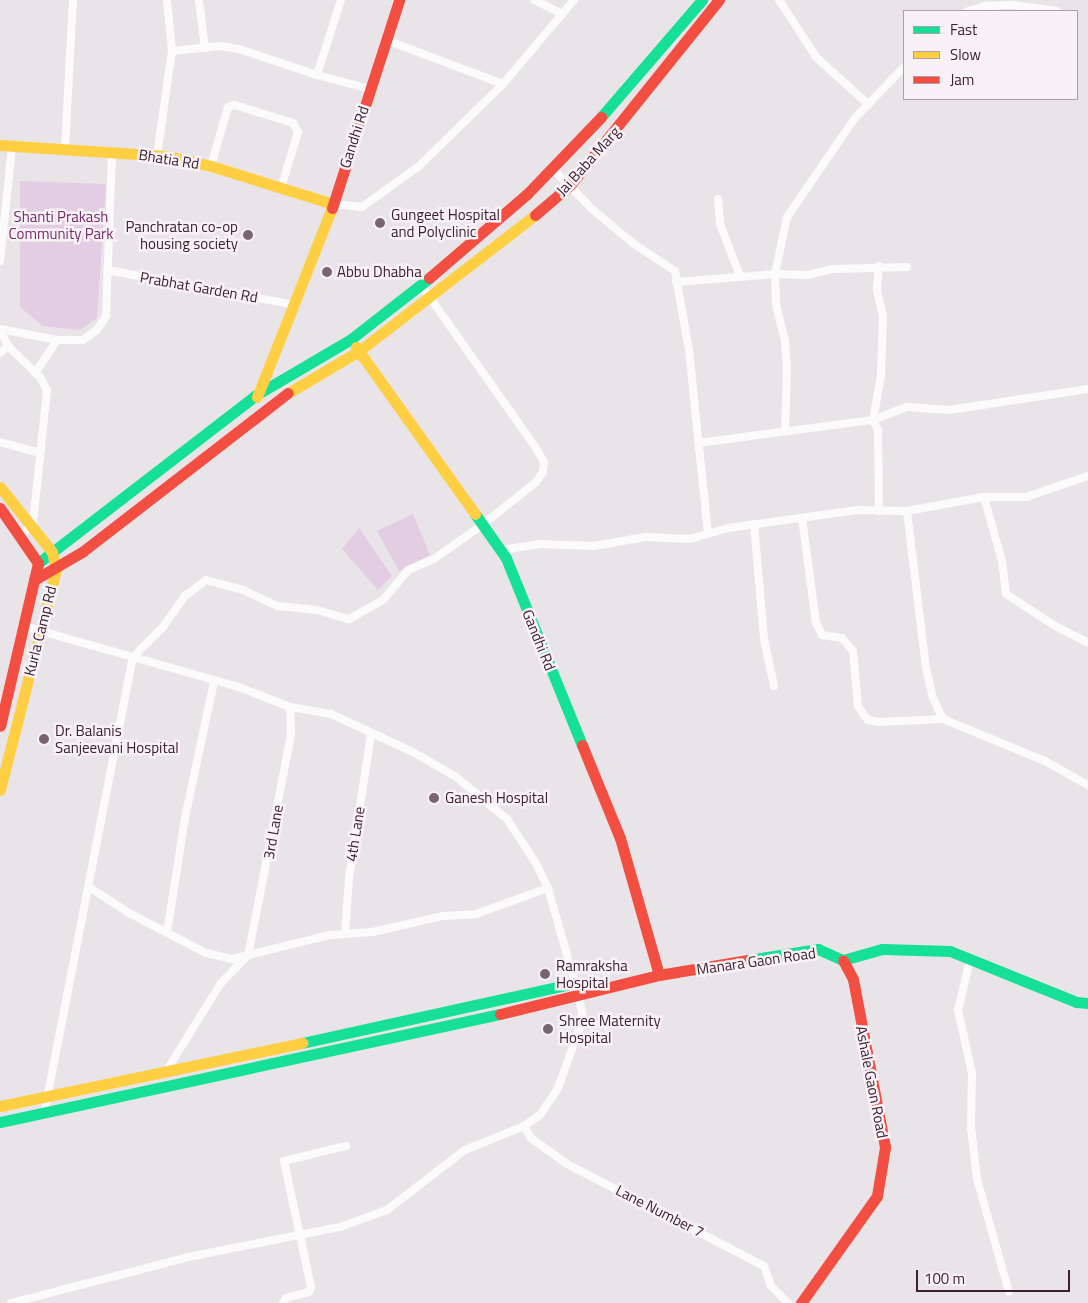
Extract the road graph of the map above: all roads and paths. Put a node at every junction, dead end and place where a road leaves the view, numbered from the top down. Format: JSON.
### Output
{"nodes":[{"id":1,"x":73,"y":0,"type":"edge"},
{"id":2,"x":167,"y":0,"type":"edge"},
{"id":3,"x":199,"y":0,"type":"edge"},
{"id":4,"x":341,"y":0,"type":"edge"},
{"id":5,"x":399,"y":0,"type":"edge"},
{"id":6,"x":534,"y":0,"type":"edge"},
{"id":7,"x":574,"y":0,"type":"edge"},
{"id":8,"x":702,"y":0,"type":"edge"},
{"id":9,"x":720,"y":0,"type":"edge"},
{"id":10,"x":779,"y":0,"type":"edge"},
{"id":11,"x":972,"y":10,"type":"edge"},
{"id":12,"x":1050,"y":10,"type":"edge"},
{"id":13,"x":562,"y":14,"type":"junction"},
{"id":14,"x":386,"y":40,"type":"junction"},
{"id":15,"x":205,"y":48,"type":"junction"},
{"id":16,"x":172,"y":51,"type":"junction"},
{"id":17,"x":903,"y":68,"type":"edge"},
{"id":18,"x":317,"y":76,"type":"junction"},
{"id":19,"x":503,"y":84,"type":"junction"},
{"id":20,"x":370,"y":88,"type":"junction"},
{"id":21,"x":868,"y":104,"type":"junction"},
{"id":22,"x":6,"y":146,"type":"edge"},
{"id":23,"x":65,"y":148,"type":"junction"},
{"id":24,"x":112,"y":152,"type":"junction"},
{"id":25,"x":157,"y":156,"type":"junction"},
{"id":26,"x":212,"y":166,"type":"junction"},
{"id":27,"x":552,"y":168,"type":"junction"},
{"id":28,"x":570,"y":185,"type":"junction"},
{"id":29,"x":281,"y":188,"type":"junction"},
{"id":30,"x":718,"y":199,"type":"dead end"},
{"id":31,"x":333,"y":204,"type":"junction"},
{"id":32,"x":0,"y":261,"type":"edge"},
{"id":33,"x":880,"y":266,"type":"junction"},
{"id":34,"x":907,"y":267,"type":"dead end"},
{"id":35,"x":107,"y":270,"type":"junction"},
{"id":36,"x":775,"y":274,"type":"junction"},
{"id":37,"x":740,"y":276,"type":"junction"},
{"id":38,"x":676,"y":282,"type":"junction"},
{"id":39,"x":421,"y":285,"type":"junction"},
{"id":40,"x":429,"y":297,"type":"junction"},
{"id":41,"x":291,"y":304,"type":"junction"},
{"id":42,"x":0,"y":329,"type":"edge"},
{"id":43,"x":351,"y":339,"type":"junction"},
{"id":44,"x":56,"y":340,"type":"junction"},
{"id":45,"x":8,"y":346,"type":"junction"},
{"id":46,"x":359,"y":352,"type":"junction"},
{"id":47,"x":0,"y":353,"type":"edge"},
{"id":48,"x":36,"y":373,"type":"junction"},
{"id":49,"x":1088,"y":389,"type":"edge"},
{"id":50,"x":256,"y":395,"type":"junction"},
{"id":51,"x":263,"y":410,"type":"junction"},
{"id":52,"x":873,"y":420,"type":"junction"},
{"id":53,"x":784,"y":431,"type":"junction"},
{"id":54,"x":0,"y":442,"type":"edge"},
{"id":55,"x":698,"y":443,"type":"junction"},
{"id":56,"x":40,"y":453,"type":"junction"},
{"id":57,"x":1088,"y":476,"type":"edge"},
{"id":58,"x":0,"y":486,"type":"edge"},
{"id":59,"x":984,"y":497,"type":"junction"},
{"id":60,"x":0,"y":508,"type":"edge"},
{"id":61,"x":879,"y":511,"type":"junction"},
{"id":62,"x":907,"y":511,"type":"junction"},
{"id":63,"x":802,"y":518,"type":"junction"},
{"id":64,"x":32,"y":524,"type":"junction"},
{"id":65,"x":754,"y":524,"type":"junction"},
{"id":66,"x":482,"y":525,"type":"junction"},
{"id":67,"x":708,"y":534,"type":"junction"},
{"id":68,"x":21,"y":535,"type":"junction"},
{"id":69,"x":500,"y":550,"type":"junction"},
{"id":70,"x":52,"y":552,"type":"junction"},
{"id":71,"x":38,"y":563,"type":"junction"},
{"id":72,"x":56,"y":570,"type":"junction"},
{"id":73,"x":34,"y":580,"type":"junction"},
{"id":74,"x":24,"y":626,"type":"junction"},
{"id":75,"x":41,"y":630,"type":"junction"},
{"id":76,"x":1088,"y":644,"type":"edge"},
{"id":77,"x":134,"y":658,"type":"junction"},
{"id":78,"x":214,"y":681,"type":"junction"},
{"id":79,"x":774,"y":686,"type":"dead end"},
{"id":80,"x":290,"y":707,"type":"junction"},
{"id":81,"x":943,"y":719,"type":"junction"},
{"id":82,"x":0,"y":726,"type":"edge"},
{"id":83,"x":371,"y":734,"type":"junction"},
{"id":84,"x":1088,"y":785,"type":"edge"},
{"id":85,"x":0,"y":790,"type":"edge"},
{"id":86,"x":89,"y":886,"type":"junction"},
{"id":87,"x":548,"y":888,"type":"junction"},
{"id":88,"x":167,"y":933,"type":"junction"},
{"id":89,"x":345,"y":934,"type":"junction"},
{"id":90,"x":248,"y":956,"type":"junction"},
{"id":91,"x":843,"y":960,"type":"junction"},
{"id":92,"x":970,"y":961,"type":"junction"},
{"id":93,"x":659,"y":975,"type":"junction"},
{"id":94,"x":575,"y":983,"type":"junction"},
{"id":95,"x":593,"y":991,"type":"junction"},
{"id":96,"x":580,"y":998,"type":"junction"},
{"id":97,"x":1088,"y":1003,"type":"edge"},
{"id":98,"x":462,"y":1007,"type":"junction"},
{"id":99,"x":466,"y":1020,"type":"junction"},
{"id":100,"x":165,"y":1074,"type":"junction"},
{"id":101,"x":161,"y":1089,"type":"junction"},
{"id":102,"x":47,"y":1098,"type":"junction"},
{"id":103,"x":0,"y":1106,"type":"edge"},
{"id":104,"x":44,"y":1114,"type":"junction"},
{"id":105,"x":0,"y":1122,"type":"edge"},
{"id":106,"x":524,"y":1126,"type":"junction"},
{"id":107,"x":346,"y":1146,"type":"dead end"},
{"id":108,"x":299,"y":1235,"type":"junction"},
{"id":109,"x":1009,"y":1292,"type":"dead end"},
{"id":110,"x":11,"y":1303,"type":"edge"},
{"id":111,"x":283,"y":1303,"type":"edge"},
{"id":112,"x":788,"y":1303,"type":"edge"},
{"id":113,"x":802,"y":1303,"type":"edge"}],
"edges":[{"from":1,"to":23,"type":"street"},
{"from":2,"to":16,"type":"street"},
{"from":3,"to":15,"type":"street"},
{"from":4,"to":18,"type":"street"},
{"from":5,"to":14,"type":"street","name":"Gandhi Rd"},
{"from":6,"to":13,"type":"street"},
{"from":7,"to":13,"type":"street"},
{"from":8,"to":27,"type":"street","name":"Jai Baba Marg"},
{"from":9,"to":28,"type":"street","name":"Jai Baba Marg"},
{"from":10,"to":21,"type":"street"},
{"from":11,"to":12,"type":"street"},
{"from":13,"to":19,"type":"street"},
{"from":14,"to":19,"type":"street"},
{"from":14,"to":20,"type":"street","name":"Gandhi Rd"},
{"from":15,"to":16,"type":"street"},
{"from":15,"to":18,"type":"street"},
{"from":16,"to":25,"type":"street"},
{"from":17,"to":21,"type":"street"},
{"from":18,"to":20,"type":"street"},
{"from":19,"to":31,"type":"street"},
{"from":20,"to":31,"type":"street","name":"Gandhi Rd"},
{"from":21,"to":36,"type":"street"},
{"from":22,"to":23,"type":"street","name":"Bhatia Rd"},
{"from":22,"to":32,"type":"street"},
{"from":23,"to":24,"type":"street","name":"Bhatia Rd"},
{"from":24,"to":25,"type":"street","name":"Bhatia Rd"},
{"from":24,"to":35,"type":"street"},
{"from":25,"to":26,"type":"street","name":"Bhatia Rd"},
{"from":26,"to":29,"type":"street","name":"Bhatia Rd"},
{"from":26,"to":29,"type":"street"},
{"from":27,"to":28,"type":"street"},
{"from":27,"to":39,"type":"street","name":"Jai Baba Marg"},
{"from":28,"to":38,"type":"street"},
{"from":28,"to":40,"type":"street","name":"Jai Baba Marg"},
{"from":29,"to":31,"type":"street","name":"Bhatia Rd"},
{"from":30,"to":37,"type":"street"},
{"from":31,"to":41,"type":"street","name":"Gandhi Rd"},
{"from":33,"to":34,"type":"street"},
{"from":33,"to":36,"type":"street"},
{"from":33,"to":52,"type":"street"},
{"from":35,"to":41,"type":"street","name":"Prabhat Garden Rd"},
{"from":35,"to":44,"type":"street"},
{"from":36,"to":37,"type":"street"},
{"from":36,"to":53,"type":"street"},
{"from":37,"to":38,"type":"street"},
{"from":38,"to":55,"type":"street"},
{"from":39,"to":40,"type":"street"},
{"from":39,"to":43,"type":"street","name":"Jai Baba Marg"},
{"from":40,"to":46,"type":"street","name":"Jai Baba Marg"},
{"from":40,"to":66,"type":"street"},
{"from":41,"to":50,"type":"street","name":"Gandhi Rd"},
{"from":42,"to":44,"type":"street"},
{"from":42,"to":45,"type":"street"},
{"from":43,"to":46,"type":"street","name":"Gandhi Rd"},
{"from":43,"to":50,"type":"street","name":"Jai Baba Marg"},
{"from":44,"to":48,"type":"street"},
{"from":45,"to":47,"type":"street"},
{"from":45,"to":48,"type":"street"},
{"from":46,"to":51,"type":"street","name":"Jai Baba Marg"},
{"from":46,"to":66,"type":"street","name":"Gandhi Rd"},
{"from":48,"to":56,"type":"street"},
{"from":49,"to":52,"type":"street"},
{"from":50,"to":51,"type":"street"},
{"from":50,"to":70,"type":"street","name":"Jai Baba Marg"},
{"from":51,"to":72,"type":"street","name":"Jai Baba Marg"},
{"from":52,"to":53,"type":"street"},
{"from":52,"to":61,"type":"street"},
{"from":53,"to":55,"type":"street"},
{"from":54,"to":56,"type":"street"},
{"from":55,"to":67,"type":"street"},
{"from":56,"to":64,"type":"street"},
{"from":57,"to":59,"type":"street"},
{"from":58,"to":64,"type":"street","name":"Kurla Camp Rd"},
{"from":59,"to":62,"type":"street"},
{"from":59,"to":76,"type":"street"},
{"from":60,"to":68,"type":"street","name":"Kurla Camp Rd"},
{"from":61,"to":62,"type":"street"},
{"from":61,"to":63,"type":"street"},
{"from":62,"to":81,"type":"street"},
{"from":63,"to":65,"type":"street"},
{"from":63,"to":81,"type":"street"},
{"from":64,"to":68,"type":"street"},
{"from":64,"to":70,"type":"street","name":"Kurla Camp Rd"},
{"from":65,"to":67,"type":"street"},
{"from":65,"to":79,"type":"street"},
{"from":66,"to":69,"type":"street","name":"Gandhi Rd"},
{"from":66,"to":77,"type":"street"},
{"from":67,"to":69,"type":"street"},
{"from":68,"to":71,"type":"street","name":"Kurla Camp Rd"},
{"from":69,"to":93,"type":"street","name":"Gandhi Rd"},
{"from":70,"to":71,"type":"street","name":"Jai Baba Marg"},
{"from":70,"to":72,"type":"street","name":"Kurla Camp Rd"},
{"from":71,"to":73,"type":"street","name":"Kurla Camp Rd"},
{"from":72,"to":73,"type":"street","name":"Jai Baba Marg"},
{"from":72,"to":75,"type":"street","name":"Kurla Camp Rd"},
{"from":73,"to":74,"type":"street","name":"Kurla Camp Rd"},
{"from":74,"to":75,"type":"street"},
{"from":74,"to":82,"type":"street","name":"Kurla Camp Rd"},
{"from":75,"to":77,"type":"street"},
{"from":75,"to":85,"type":"street","name":"Kurla Camp Rd"},
{"from":77,"to":78,"type":"street"},
{"from":77,"to":86,"type":"street"},
{"from":78,"to":80,"type":"street"},
{"from":78,"to":88,"type":"street"},
{"from":80,"to":83,"type":"street"},
{"from":80,"to":90,"type":"street","name":"3rd Lane"},
{"from":81,"to":84,"type":"street"},
{"from":83,"to":87,"type":"street"},
{"from":83,"to":89,"type":"street","name":"4th Lane"},
{"from":86,"to":88,"type":"street"},
{"from":86,"to":102,"type":"street"},
{"from":87,"to":89,"type":"street"},
{"from":87,"to":94,"type":"street"},
{"from":88,"to":90,"type":"street"},
{"from":89,"to":90,"type":"street"},
{"from":90,"to":100,"type":"street"},
{"from":91,"to":92,"type":"street"},
{"from":91,"to":93,"type":"street","name":"Manara Gaon Road"},
{"from":91,"to":113,"type":"street","name":"Ashale Gaon Road"},
{"from":92,"to":97,"type":"street"},
{"from":92,"to":109,"type":"street"},
{"from":93,"to":95,"type":"street","name":"Manara Gaon Road"},
{"from":94,"to":95,"type":"street"},
{"from":94,"to":96,"type":"street"},
{"from":94,"to":98,"type":"street"},
{"from":95,"to":96,"type":"street","name":"Manara Gaon Road"},
{"from":96,"to":99,"type":"street","name":"Manara Gaon Road"},
{"from":96,"to":106,"type":"street"},
{"from":98,"to":99,"type":"street"},
{"from":98,"to":100,"type":"street"},
{"from":99,"to":101,"type":"street","name":"Manara Gaon Road"},
{"from":100,"to":101,"type":"street"},
{"from":100,"to":102,"type":"street"},
{"from":101,"to":104,"type":"street","name":"Manara Gaon Road"},
{"from":102,"to":103,"type":"street"},
{"from":102,"to":104,"type":"street"},
{"from":104,"to":105,"type":"street","name":"Manara Gaon Road"},
{"from":106,"to":108,"type":"street"},
{"from":106,"to":112,"type":"street","name":"Lane Number 7"},
{"from":107,"to":108,"type":"street"},
{"from":108,"to":110,"type":"street"},
{"from":108,"to":111,"type":"street"}]}
